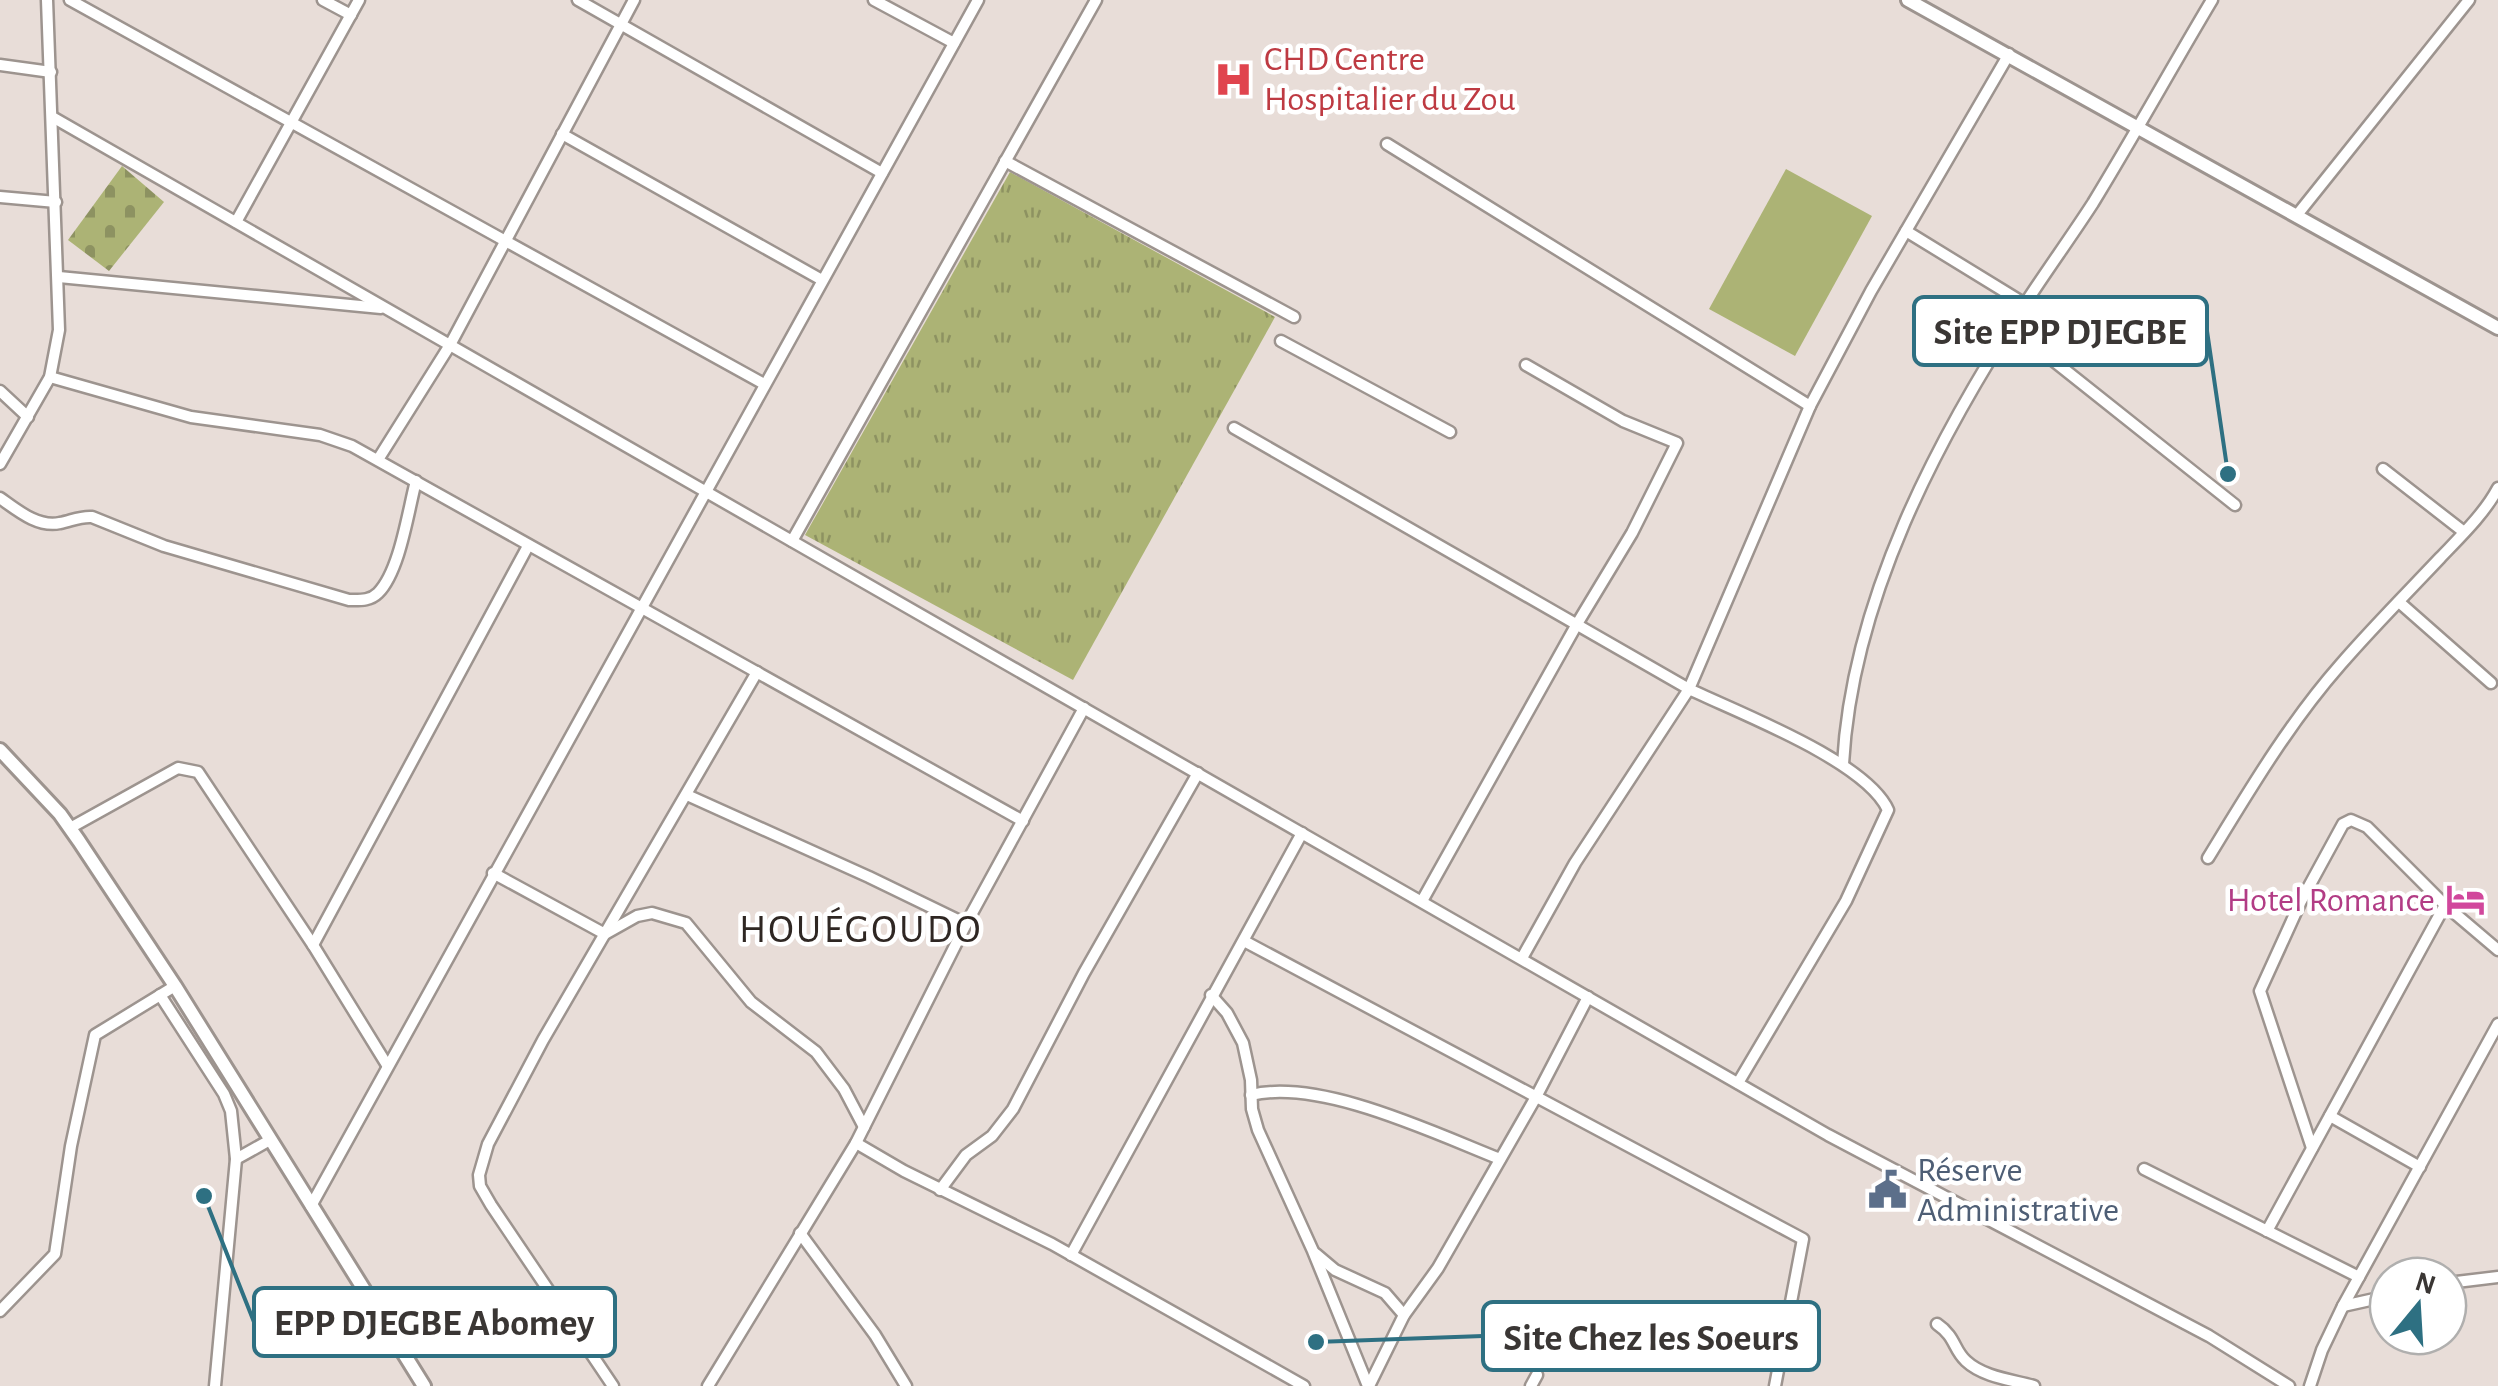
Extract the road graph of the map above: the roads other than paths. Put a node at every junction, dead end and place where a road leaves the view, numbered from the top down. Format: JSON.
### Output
{"nodes":[{"id":1,"x":47,"y":0,"type":"edge"},
{"id":2,"x":70,"y":0,"type":"edge"},
{"id":3,"x":323,"y":0,"type":"edge"},
{"id":4,"x":359,"y":0,"type":"edge"},
{"id":5,"x":578,"y":0,"type":"edge"},
{"id":6,"x":634,"y":0,"type":"edge"},
{"id":7,"x":874,"y":0,"type":"edge"},
{"id":8,"x":978,"y":0,"type":"edge"},
{"id":9,"x":1096,"y":0,"type":"edge"},
{"id":10,"x":1908,"y":0,"type":"edge"},
{"id":11,"x":2212,"y":0,"type":"edge"},
{"id":12,"x":2469,"y":0,"type":"edge"},
{"id":13,"x":351,"y":15,"type":"junction"},
{"id":14,"x":620,"y":24,"type":"junction"},
{"id":15,"x":954,"y":43,"type":"junction"},
{"id":16,"x":2009,"y":54,"type":"junction"},
{"id":17,"x":0,"y":65,"type":"edge"},
{"id":18,"x":52,"y":72,"type":"junction"},
{"id":19,"x":54,"y":118,"type":"junction"},
{"id":20,"x":293,"y":122,"type":"junction"},
{"id":21,"x":2137,"y":125,"type":"junction"},
{"id":22,"x":562,"y":134,"type":"junction"},
{"id":23,"x":1387,"y":144,"type":"dead end"},
{"id":24,"x":1005,"y":161,"type":"junction"},
{"id":25,"x":882,"y":173,"type":"junction"},
{"id":26,"x":0,"y":198,"type":"edge"},
{"id":27,"x":56,"y":202,"type":"junction"},
{"id":28,"x":2297,"y":215,"type":"junction"},
{"id":29,"x":236,"y":222,"type":"junction"},
{"id":30,"x":1906,"y":231,"type":"junction"},
{"id":31,"x":506,"y":238,"type":"junction"},
{"id":32,"x":59,"y":277,"type":"junction"},
{"id":33,"x":822,"y":280,"type":"junction"},
{"id":34,"x":2025,"y":304,"type":"junction"},
{"id":35,"x":385,"y":308,"type":"junction"},
{"id":36,"x":1294,"y":318,"type":"dead end"},
{"id":37,"x":2011,"y":327,"type":"junction"},
{"id":38,"x":2498,"y":328,"type":"edge"},
{"id":39,"x":1281,"y":341,"type":"dead end"},
{"id":40,"x":450,"y":345,"type":"junction"},
{"id":41,"x":1526,"y":366,"type":"dead end"},
{"id":42,"x":50,"y":377,"type":"junction"},
{"id":43,"x":764,"y":384,"type":"junction"},
{"id":44,"x":0,"y":391,"type":"edge"},
{"id":45,"x":1810,"y":406,"type":"junction"},
{"id":46,"x":28,"y":417,"type":"junction"},
{"id":47,"x":1234,"y":428,"type":"dead end"},
{"id":48,"x":1450,"y":432,"type":"dead end"},
{"id":49,"x":379,"y":458,"type":"junction"},
{"id":50,"x":0,"y":464,"type":"edge"},
{"id":51,"x":2384,"y":469,"type":"dead end"},
{"id":52,"x":416,"y":481,"type":"junction"},
{"id":53,"x":2498,"y":488,"type":"edge"},
{"id":54,"x":705,"y":491,"type":"junction"},
{"id":55,"x":0,"y":498,"type":"edge"},
{"id":56,"x":2235,"y":504,"type":"dead end"},
{"id":57,"x":2494,"y":506,"type":"edge"},
{"id":58,"x":2464,"y":532,"type":"junction"},
{"id":59,"x":792,"y":541,"type":"junction"},
{"id":60,"x":528,"y":546,"type":"junction"},
{"id":61,"x":2399,"y":602,"type":"junction"},
{"id":62,"x":640,"y":608,"type":"junction"},
{"id":63,"x":1577,"y":624,"type":"junction"},
{"id":64,"x":757,"y":672,"type":"junction"},
{"id":65,"x":2490,"y":683,"type":"dead end"},
{"id":66,"x":1689,"y":688,"type":"junction"},
{"id":67,"x":1084,"y":708,"type":"junction"},
{"id":68,"x":0,"y":750,"type":"edge"},
{"id":69,"x":1843,"y":764,"type":"junction"},
{"id":70,"x":1198,"y":774,"type":"junction"},
{"id":71,"x":688,"y":796,"type":"junction"},
{"id":72,"x":1023,"y":820,"type":"junction"},
{"id":73,"x":70,"y":828,"type":"junction"},
{"id":74,"x":1302,"y":833,"type":"junction"},
{"id":75,"x":2208,"y":858,"type":"dead end"},
{"id":76,"x":493,"y":873,"type":"junction"},
{"id":77,"x":1422,"y":901,"type":"junction"},
{"id":78,"x":2444,"y":905,"type":"junction"},
{"id":79,"x":966,"y":924,"type":"junction"},
{"id":80,"x":605,"y":934,"type":"junction"},
{"id":81,"x":1244,"y":941,"type":"junction"},
{"id":82,"x":314,"y":945,"type":"junction"},
{"id":83,"x":2498,"y":950,"type":"edge"},
{"id":84,"x":1522,"y":958,"type":"junction"},
{"id":85,"x":175,"y":986,"type":"junction"},
{"id":86,"x":160,"y":995,"type":"junction"},
{"id":87,"x":1211,"y":995,"type":"junction"},
{"id":88,"x":1588,"y":996,"type":"junction"},
{"id":89,"x":2498,"y":1024,"type":"edge"},
{"id":90,"x":387,"y":1064,"type":"junction"},
{"id":91,"x":1738,"y":1083,"type":"junction"},
{"id":92,"x":1251,"y":1095,"type":"junction"},
{"id":93,"x":1536,"y":1097,"type":"junction"},
{"id":94,"x":2330,"y":1116,"type":"junction"},
{"id":95,"x":864,"y":1127,"type":"junction"},
{"id":96,"x":270,"y":1140,"type":"junction"},
{"id":97,"x":856,"y":1143,"type":"junction"},
{"id":98,"x":2312,"y":1148,"type":"junction"},
{"id":99,"x":236,"y":1159,"type":"junction"},
{"id":100,"x":1500,"y":1159,"type":"junction"},
{"id":101,"x":2420,"y":1166,"type":"junction"},
{"id":102,"x":2144,"y":1169,"type":"dead end"},
{"id":103,"x":940,"y":1190,"type":"junction"},
{"id":104,"x":310,"y":1206,"type":"junction"},
{"id":105,"x":2267,"y":1231,"type":"junction"},
{"id":106,"x":800,"y":1234,"type":"junction"},
{"id":107,"x":1313,"y":1251,"type":"junction"},
{"id":108,"x":1071,"y":1255,"type":"junction"},
{"id":109,"x":2359,"y":1277,"type":"junction"},
{"id":110,"x":2498,"y":1277,"type":"edge"},
{"id":111,"x":2468,"y":1281,"type":"edge"},
{"id":112,"x":2368,"y":1300,"type":"edge"},
{"id":113,"x":2343,"y":1306,"type":"junction"},
{"id":114,"x":0,"y":1311,"type":"edge"},
{"id":115,"x":1404,"y":1314,"type":"junction"},
{"id":116,"x":1937,"y":1324,"type":"dead end"},
{"id":117,"x":215,"y":1386,"type":"edge"},
{"id":118,"x":424,"y":1386,"type":"edge"},
{"id":119,"x":613,"y":1386,"type":"edge"},
{"id":120,"x":708,"y":1386,"type":"edge"},
{"id":121,"x":906,"y":1386,"type":"edge"},
{"id":122,"x":1304,"y":1386,"type":"edge"},
{"id":123,"x":1368,"y":1386,"type":"edge"},
{"id":124,"x":1775,"y":1386,"type":"edge"},
{"id":125,"x":2034,"y":1386,"type":"edge"},
{"id":126,"x":2289,"y":1386,"type":"edge"},
{"id":127,"x":2310,"y":1386,"type":"edge"}],
"edges":[{"from":1,"to":18,"type":"street"},
{"from":2,"to":20,"type":"street"},
{"from":3,"to":13,"type":"street"},
{"from":4,"to":13,"type":"street"},
{"from":5,"to":14,"type":"street"},
{"from":6,"to":14,"type":"street"},
{"from":7,"to":15,"type":"street"},
{"from":8,"to":15,"type":"street"},
{"from":9,"to":24,"type":"street"},
{"from":10,"to":16,"type":"street"},
{"from":11,"to":21,"type":"street"},
{"from":12,"to":28,"type":"street"},
{"from":13,"to":20,"type":"street"},
{"from":14,"to":22,"type":"street"},
{"from":14,"to":25,"type":"street"},
{"from":15,"to":25,"type":"street"},
{"from":16,"to":21,"type":"street"},
{"from":16,"to":30,"type":"street"},
{"from":17,"to":18,"type":"street"},
{"from":18,"to":19,"type":"street"},
{"from":19,"to":27,"type":"street"},
{"from":19,"to":29,"type":"street"},
{"from":20,"to":29,"type":"street"},
{"from":20,"to":31,"type":"street"},
{"from":21,"to":28,"type":"street"},
{"from":21,"to":34,"type":"street"},
{"from":22,"to":31,"type":"street"},
{"from":22,"to":33,"type":"street"},
{"from":23,"to":45,"type":"street"},
{"from":24,"to":36,"type":"street"},
{"from":24,"to":59,"type":"street"},
{"from":25,"to":33,"type":"street"},
{"from":26,"to":27,"type":"street"},
{"from":27,"to":32,"type":"street"},
{"from":28,"to":38,"type":"street"},
{"from":29,"to":35,"type":"street"},
{"from":30,"to":34,"type":"street"},
{"from":30,"to":45,"type":"street"},
{"from":31,"to":40,"type":"street"},
{"from":31,"to":43,"type":"street"},
{"from":32,"to":35,"type":"street"},
{"from":32,"to":42,"type":"street"},
{"from":33,"to":43,"type":"street"},
{"from":34,"to":37,"type":"street"},
{"from":35,"to":40,"type":"street"},
{"from":37,"to":56,"type":"street"},
{"from":37,"to":69,"type":"street"},
{"from":39,"to":48,"type":"street"},
{"from":40,"to":49,"type":"street"},
{"from":40,"to":54,"type":"street"},
{"from":41,"to":63,"type":"street"},
{"from":42,"to":46,"type":"street"},
{"from":42,"to":49,"type":"street"},
{"from":43,"to":54,"type":"street"},
{"from":44,"to":46,"type":"street"},
{"from":45,"to":66,"type":"street"},
{"from":46,"to":50,"type":"street"},
{"from":47,"to":63,"type":"street"},
{"from":49,"to":52,"type":"street"},
{"from":51,"to":58,"type":"street"},
{"from":52,"to":55,"type":"street"},
{"from":52,"to":60,"type":"street"},
{"from":53,"to":57,"type":"street"},
{"from":54,"to":59,"type":"street"},
{"from":54,"to":62,"type":"street"},
{"from":57,"to":58,"type":"street"},
{"from":58,"to":61,"type":"street"},
{"from":59,"to":67,"type":"street"},
{"from":60,"to":62,"type":"street"},
{"from":60,"to":82,"type":"street"},
{"from":61,"to":65,"type":"street"},
{"from":61,"to":75,"type":"street"},
{"from":62,"to":64,"type":"street"},
{"from":62,"to":76,"type":"street"},
{"from":63,"to":66,"type":"street"},
{"from":63,"to":77,"type":"street"},
{"from":64,"to":71,"type":"street"},
{"from":64,"to":72,"type":"street"},
{"from":66,"to":69,"type":"street"},
{"from":66,"to":84,"type":"street"},
{"from":67,"to":70,"type":"street"},
{"from":67,"to":72,"type":"street"},
{"from":68,"to":73,"type":"street"},
{"from":69,"to":91,"type":"street"},
{"from":70,"to":74,"type":"street"},
{"from":70,"to":103,"type":"street"},
{"from":71,"to":79,"type":"street"},
{"from":71,"to":80,"type":"street"},
{"from":72,"to":79,"type":"street"},
{"from":73,"to":82,"type":"street"},
{"from":73,"to":85,"type":"street"},
{"from":74,"to":77,"type":"street"},
{"from":74,"to":81,"type":"street"},
{"from":76,"to":80,"type":"street"},
{"from":76,"to":90,"type":"street"},
{"from":77,"to":84,"type":"street"},
{"from":78,"to":83,"type":"street"},
{"from":78,"to":94,"type":"street"},
{"from":78,"to":98,"type":"street"},
{"from":79,"to":95,"type":"street"},
{"from":80,"to":95,"type":"street"},
{"from":80,"to":119,"type":"street"},
{"from":81,"to":87,"type":"street"},
{"from":81,"to":93,"type":"street"},
{"from":82,"to":90,"type":"street"},
{"from":84,"to":88,"type":"street"},
{"from":85,"to":86,"type":"street"},
{"from":85,"to":96,"type":"street"},
{"from":86,"to":99,"type":"street"},
{"from":86,"to":114,"type":"street"},
{"from":87,"to":92,"type":"street"},
{"from":87,"to":108,"type":"street"},
{"from":88,"to":91,"type":"street"},
{"from":88,"to":93,"type":"street"},
{"from":89,"to":101,"type":"street"},
{"from":90,"to":104,"type":"street"},
{"from":91,"to":126,"type":"street"},
{"from":92,"to":100,"type":"street"},
{"from":92,"to":107,"type":"street"},
{"from":93,"to":100,"type":"street"},
{"from":93,"to":124,"type":"street"},
{"from":94,"to":98,"type":"street"},
{"from":94,"to":101,"type":"street"},
{"from":95,"to":97,"type":"street"},
{"from":96,"to":99,"type":"street"},
{"from":96,"to":104,"type":"street"},
{"from":97,"to":103,"type":"street"},
{"from":97,"to":106,"type":"street"},
{"from":98,"to":105,"type":"street"},
{"from":99,"to":117,"type":"street"},
{"from":100,"to":115,"type":"street"},
{"from":101,"to":109,"type":"street"},
{"from":102,"to":105,"type":"street"},
{"from":103,"to":108,"type":"street"},
{"from":104,"to":118,"type":"street"},
{"from":105,"to":109,"type":"street"},
{"from":106,"to":120,"type":"street"},
{"from":106,"to":121,"type":"street"},
{"from":107,"to":115,"type":"street"},
{"from":107,"to":123,"type":"street"},
{"from":108,"to":122,"type":"street"},
{"from":109,"to":113,"type":"street"},
{"from":110,"to":111,"type":"street"},
{"from":112,"to":113,"type":"street"},
{"from":113,"to":127,"type":"street"},
{"from":115,"to":123,"type":"street"},
{"from":116,"to":125,"type":"street"}]}
